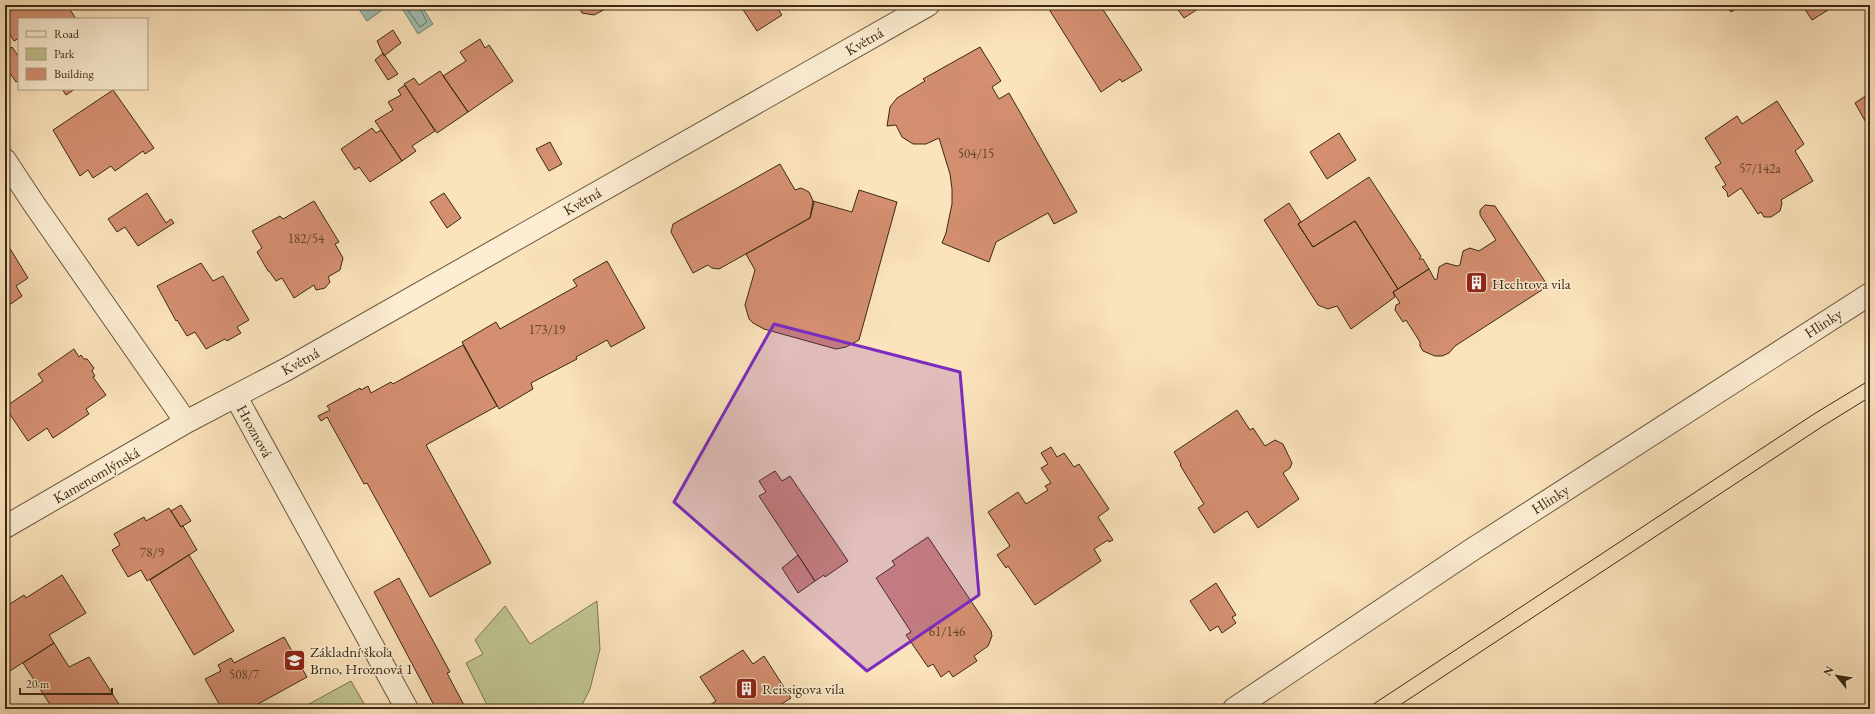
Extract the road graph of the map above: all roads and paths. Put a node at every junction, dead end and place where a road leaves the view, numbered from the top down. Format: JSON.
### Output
{"nodes":[{"id":1,"x":928,"y":5,"type":"edge"},
{"id":2,"x":5,"y":160,"type":"edge"},
{"id":3,"x":1870,"y":294,"type":"edge"},
{"id":4,"x":236,"y":397,"type":"junction"},
{"id":5,"x":186,"y":422,"type":"junction"},
{"id":6,"x":5,"y":528,"type":"edge"},
{"id":7,"x":407,"y":709,"type":"edge"},
{"id":8,"x":1234,"y":709,"type":"edge"}],
"edges":[{"from":1,"to":4,"type":"street","name":"Květná"},
{"from":2,"to":5,"type":"street"},
{"from":3,"to":8,"type":"street","name":"Hlinky"},
{"from":4,"to":5,"type":"street","name":"Hroznová"},
{"from":4,"to":7,"type":"street","name":"Hroznová"},
{"from":5,"to":6,"type":"street","name":"Kamenomlýnská"}]}
